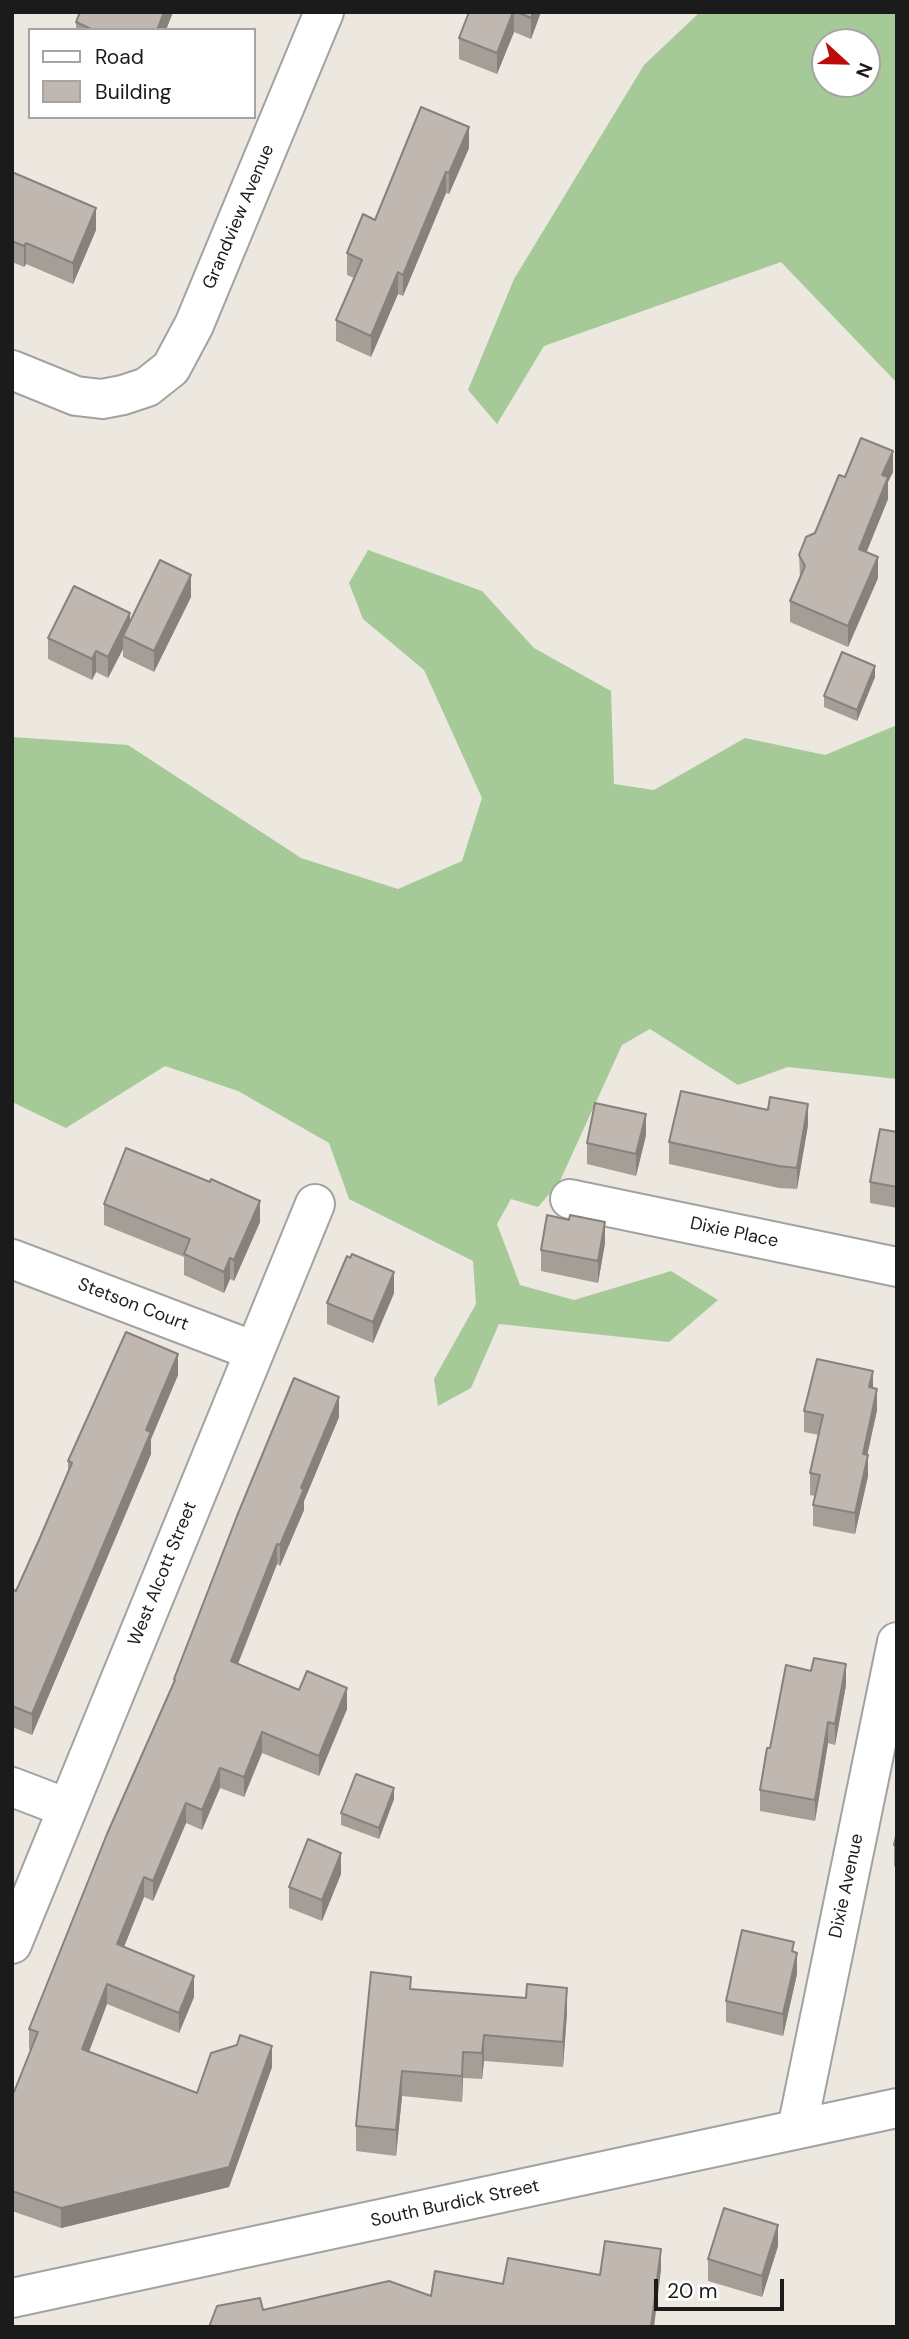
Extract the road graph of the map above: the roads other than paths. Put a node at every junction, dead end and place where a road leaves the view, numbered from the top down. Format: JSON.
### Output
{"nodes":[{"id":1,"x":324,"y":12,"type":"edge"},
{"id":2,"x":12,"y":370,"type":"edge"},
{"id":3,"x":570,"y":1199,"type":"dead end"},
{"id":4,"x":315,"y":1204,"type":"dead end"},
{"id":5,"x":12,"y":1259,"type":"edge"},
{"id":6,"x":897,"y":1267,"type":"edge"},
{"id":7,"x":254,"y":1351,"type":"junction"},
{"id":8,"x":897,"y":1643,"type":"edge"},
{"id":9,"x":12,"y":1787,"type":"edge"},
{"id":10,"x":67,"y":1808,"type":"junction"},
{"id":11,"x":12,"y":1944,"type":"edge"},
{"id":12,"x":897,"y":2108,"type":"edge"},
{"id":13,"x":797,"y":2129,"type":"junction"},
{"id":14,"x":12,"y":2298,"type":"edge"}],
"edges":[{"from":1,"to":2,"type":"street","name":"Grandview Avenue"},
{"from":3,"to":6,"type":"street","name":"Dixie Place"},
{"from":4,"to":7,"type":"street","name":"West Alcott Street"},
{"from":5,"to":7,"type":"street","name":"Stetson Court"},
{"from":7,"to":10,"type":"street","name":"West Alcott Street"},
{"from":8,"to":13,"type":"street","name":"Dixie Avenue"},
{"from":9,"to":10,"type":"street"},
{"from":10,"to":11,"type":"street","name":"West Alcott Street"},
{"from":12,"to":13,"type":"street","name":"South Burdick Street"},
{"from":13,"to":14,"type":"street","name":"South Burdick Street"}]}
